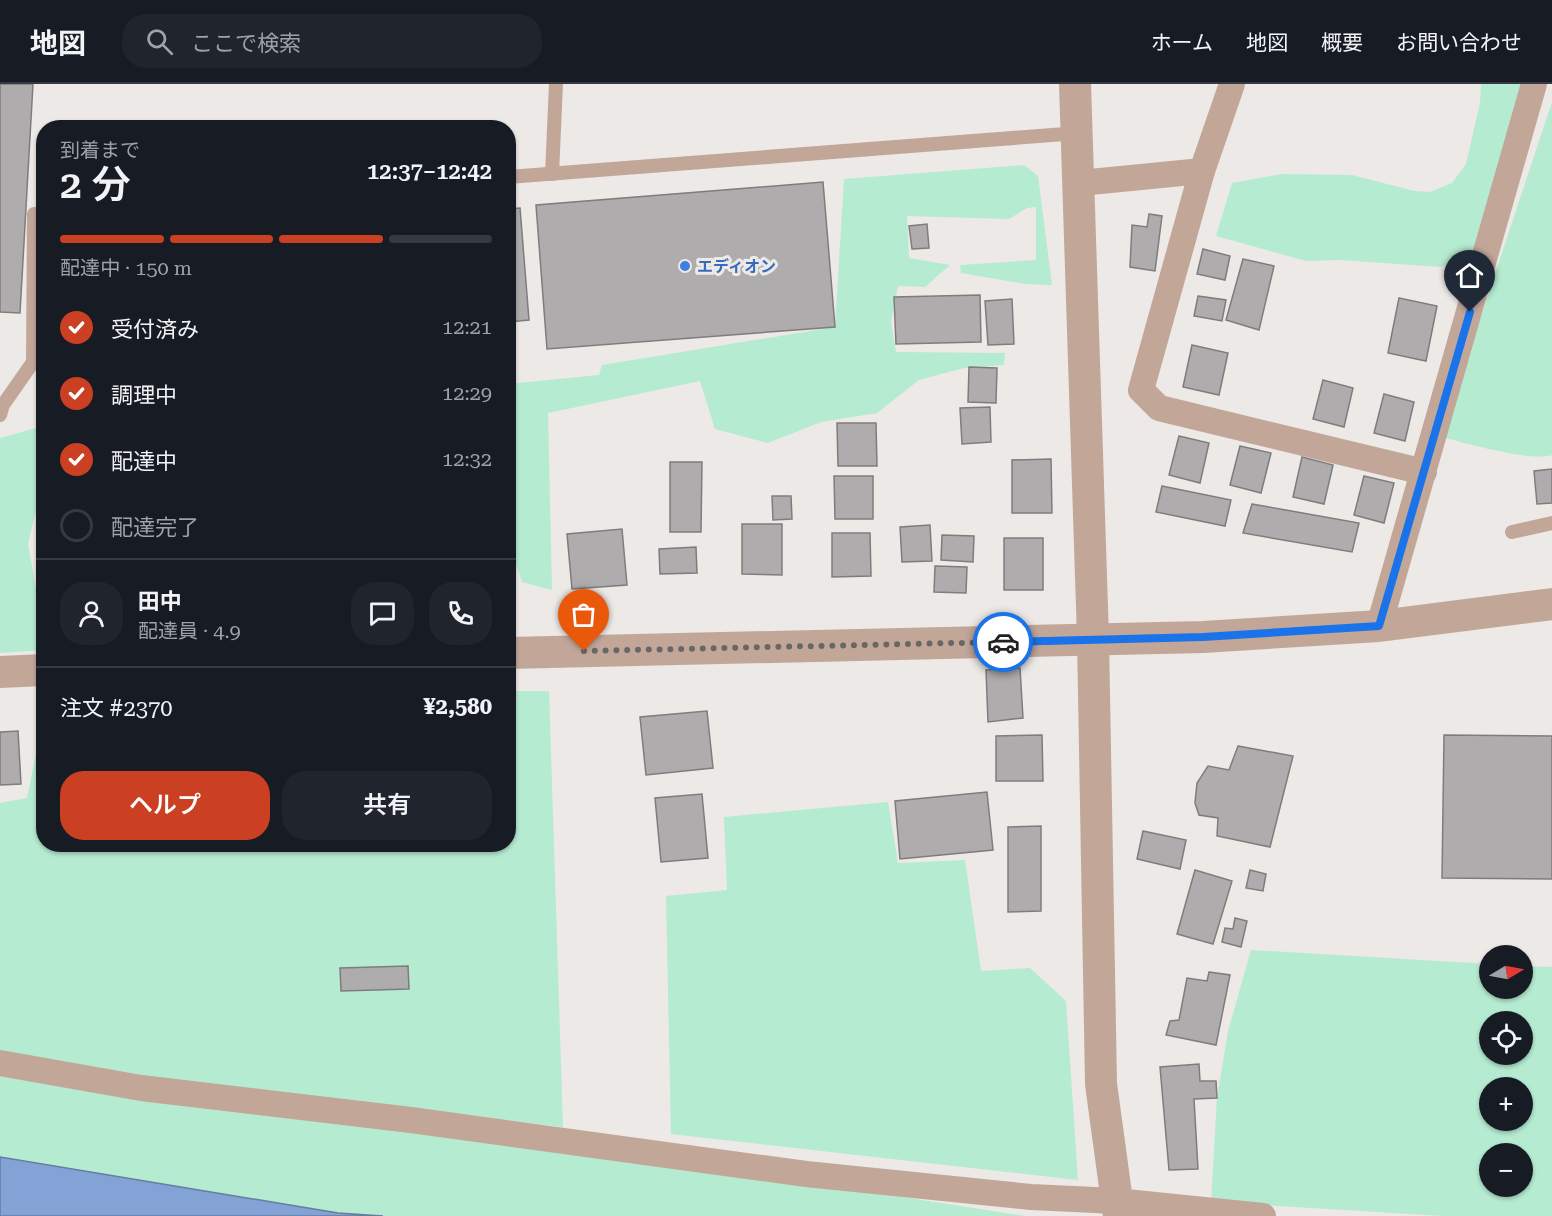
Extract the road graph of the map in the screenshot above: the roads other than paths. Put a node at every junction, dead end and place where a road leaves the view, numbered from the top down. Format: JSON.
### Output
{"nodes":[{"id":1,"x":556,"y":84,"type":"edge"},
{"id":2,"x":1075,"y":84,"type":"edge"},
{"id":3,"x":1232,"y":84,"type":"edge"},
{"id":4,"x":1534,"y":84,"type":"edge"},
{"id":5,"x":1078,"y":133,"type":"junction"},
{"id":6,"x":1202,"y":171,"type":"junction"},
{"id":7,"x":552,"y":174,"type":"junction"},
{"id":8,"x":516,"y":176,"type":"edge"},
{"id":9,"x":1080,"y":183,"type":"junction"},
{"id":10,"x":36,"y":214,"type":"edge"},
{"id":11,"x":0,"y":415,"type":"edge"},
{"id":12,"x":1424,"y":472,"type":"junction"},
{"id":13,"x":1552,"y":523,"type":"edge"},
{"id":14,"x":1512,"y":532,"type":"dead end"},
{"id":15,"x":1552,"y":604,"type":"edge"},
{"id":16,"x":1379,"y":626,"type":"junction"},
{"id":17,"x":1093,"y":638,"type":"junction"},
{"id":18,"x":516,"y":653,"type":"edge"},
{"id":19,"x":36,"y":670,"type":"edge"},
{"id":20,"x":0,"y":672,"type":"edge"},
{"id":21,"x":0,"y":1063,"type":"edge"},
{"id":22,"x":1118,"y":1208,"type":"edge"},
{"id":23,"x":1263,"y":1216,"type":"edge"}],
"edges":[{"from":1,"to":7,"type":"lane"},
{"from":2,"to":5,"type":"street"},
{"from":3,"to":6,"type":"street"},
{"from":4,"to":12,"type":"street"},
{"from":5,"to":7,"type":"lane"},
{"from":5,"to":9,"type":"street"},
{"from":6,"to":9,"type":"street"},
{"from":6,"to":12,"type":"street"},
{"from":7,"to":8,"type":"lane"},
{"from":9,"to":17,"type":"street"},
{"from":10,"to":11,"type":"lane"},
{"from":12,"to":16,"type":"street"},
{"from":13,"to":14,"type":"lane"},
{"from":15,"to":16,"type":"street"},
{"from":16,"to":17,"type":"street"},
{"from":17,"to":18,"type":"street"},
{"from":17,"to":22,"type":"street"},
{"from":19,"to":20,"type":"street"},
{"from":21,"to":22,"type":"street"},
{"from":22,"to":23,"type":"street"}]}
